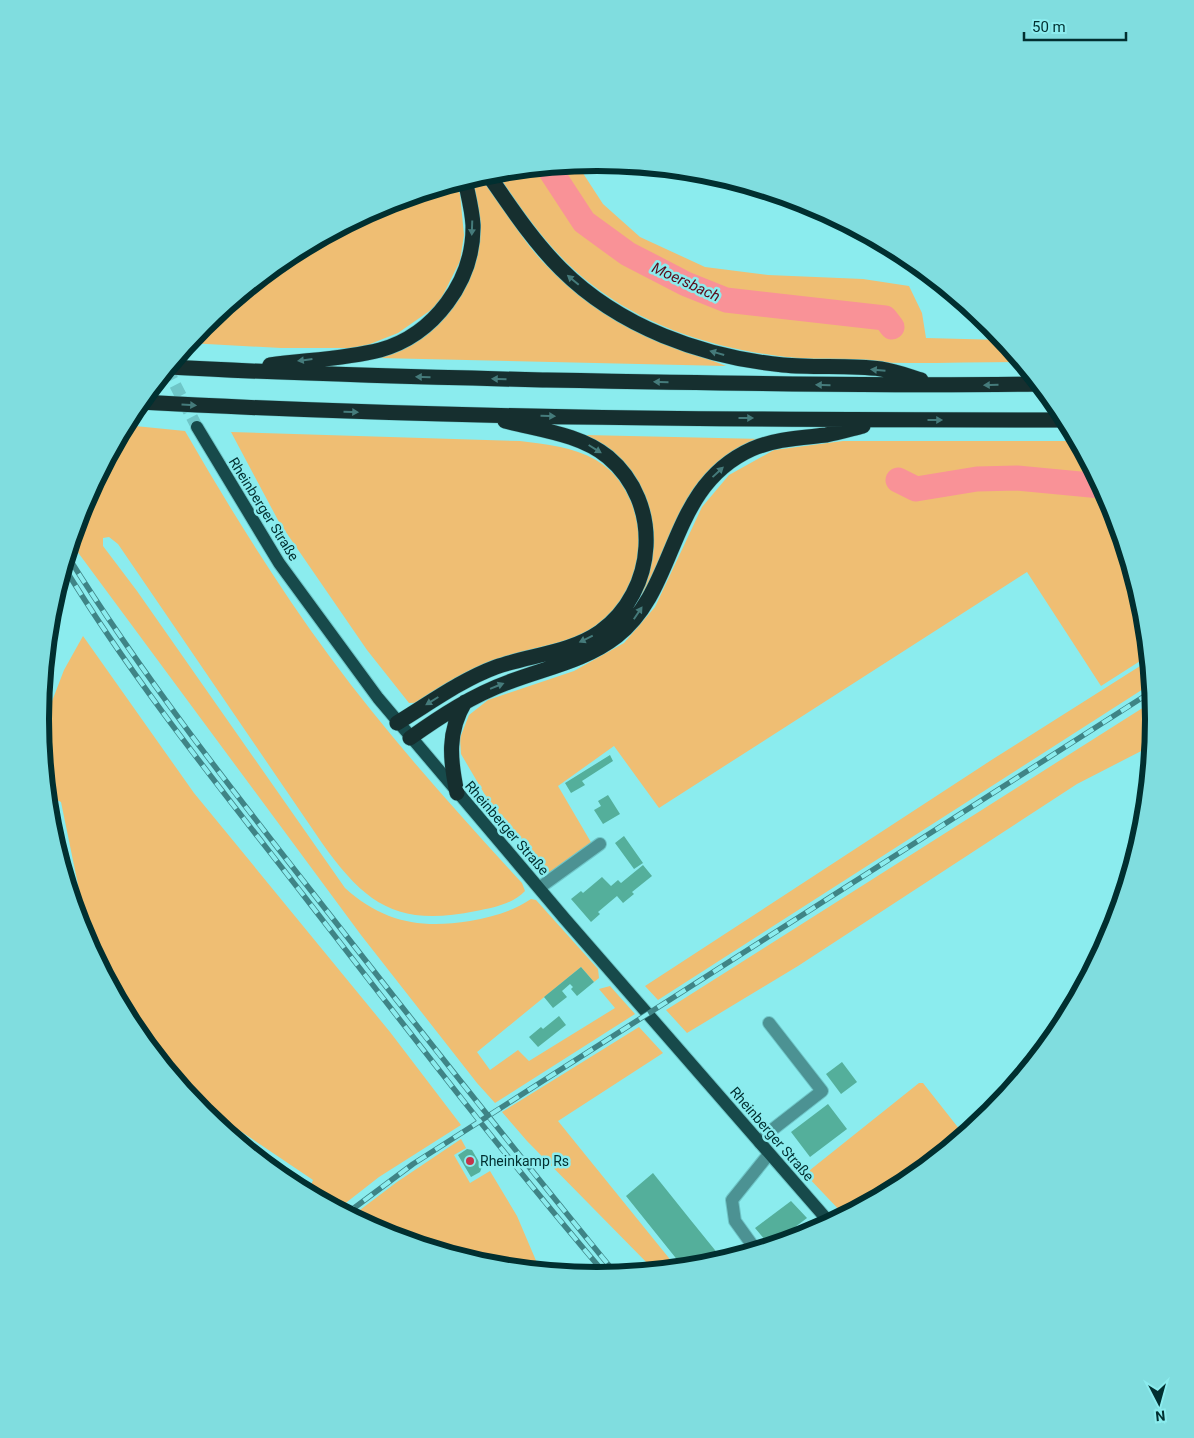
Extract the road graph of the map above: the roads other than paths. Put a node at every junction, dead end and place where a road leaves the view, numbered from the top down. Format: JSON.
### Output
{"nodes":[{"id":1,"x":492,"y":181,"type":"edge"},
{"id":2,"x":466,"y":186,"type":"edge"},
{"id":3,"x":177,"y":367,"type":"edge"},
{"id":4,"x":227,"y":370,"type":"junction"},
{"id":5,"x":1031,"y":384,"type":"edge"},
{"id":6,"x":942,"y":385,"type":"junction"},
{"id":7,"x":149,"y":403,"type":"edge"},
{"id":8,"x":482,"y":416,"type":"junction"},
{"id":9,"x":886,"y":420,"type":"junction"},
{"id":10,"x":1057,"y":420,"type":"edge"},
{"id":11,"x":197,"y":427,"type":"tunnel mouth"},
{"id":12,"x":465,"y":702,"type":"junction"},
{"id":13,"x":397,"y":722,"type":"junction"},
{"id":14,"x":410,"y":738,"type":"junction"},
{"id":15,"x":456,"y":792,"type":"junction"},
{"id":16,"x":600,"y":844,"type":"dead end"},
{"id":17,"x":539,"y":888,"type":"junction"},
{"id":18,"x":769,"y":1023,"type":"dead end"},
{"id":19,"x":760,"y":1143,"type":"junction"},
{"id":20,"x":769,"y":1154,"type":"junction"},
{"id":21,"x":825,"y":1217,"type":"edge"},
{"id":22,"x":752,"y":1245,"type":"edge"}],
"edges":[{"from":6,"to":1,"type":"highway","one_way":true},
{"from":2,"to":4,"type":"highway","one_way":true},
{"from":3,"to":4,"type":"highway"},
{"from":6,"to":4,"type":"highway","one_way":true},
{"from":5,"to":6,"type":"highway","one_way":true},
{"from":7,"to":8,"type":"highway","one_way":true},
{"from":8,"to":9,"type":"highway","one_way":true},
{"from":8,"to":13,"type":"highway","one_way":true},
{"from":9,"to":10,"type":"highway","one_way":true},
{"from":12,"to":9,"type":"highway","one_way":true},
{"from":11,"to":13,"type":"main road","name":"Rheinberger Straße"},
{"from":12,"to":14,"type":"highway"},
{"from":12,"to":15,"type":"highway"},
{"from":13,"to":14,"type":"main road","name":"Rheinberger Straße"},
{"from":14,"to":15,"type":"main road","name":"Rheinberger Straße"},
{"from":15,"to":17,"type":"main road","name":"Rheinberger Straße"},
{"from":16,"to":17,"type":"lane"},
{"from":17,"to":19,"type":"main road","name":"Rheinberger Straße"},
{"from":18,"to":19,"type":"lane"},
{"from":19,"to":20,"type":"main road","name":"Rheinberger Straße"},
{"from":20,"to":21,"type":"main road","name":"Rheinberger Straße"},
{"from":20,"to":22,"type":"lane"}]}
